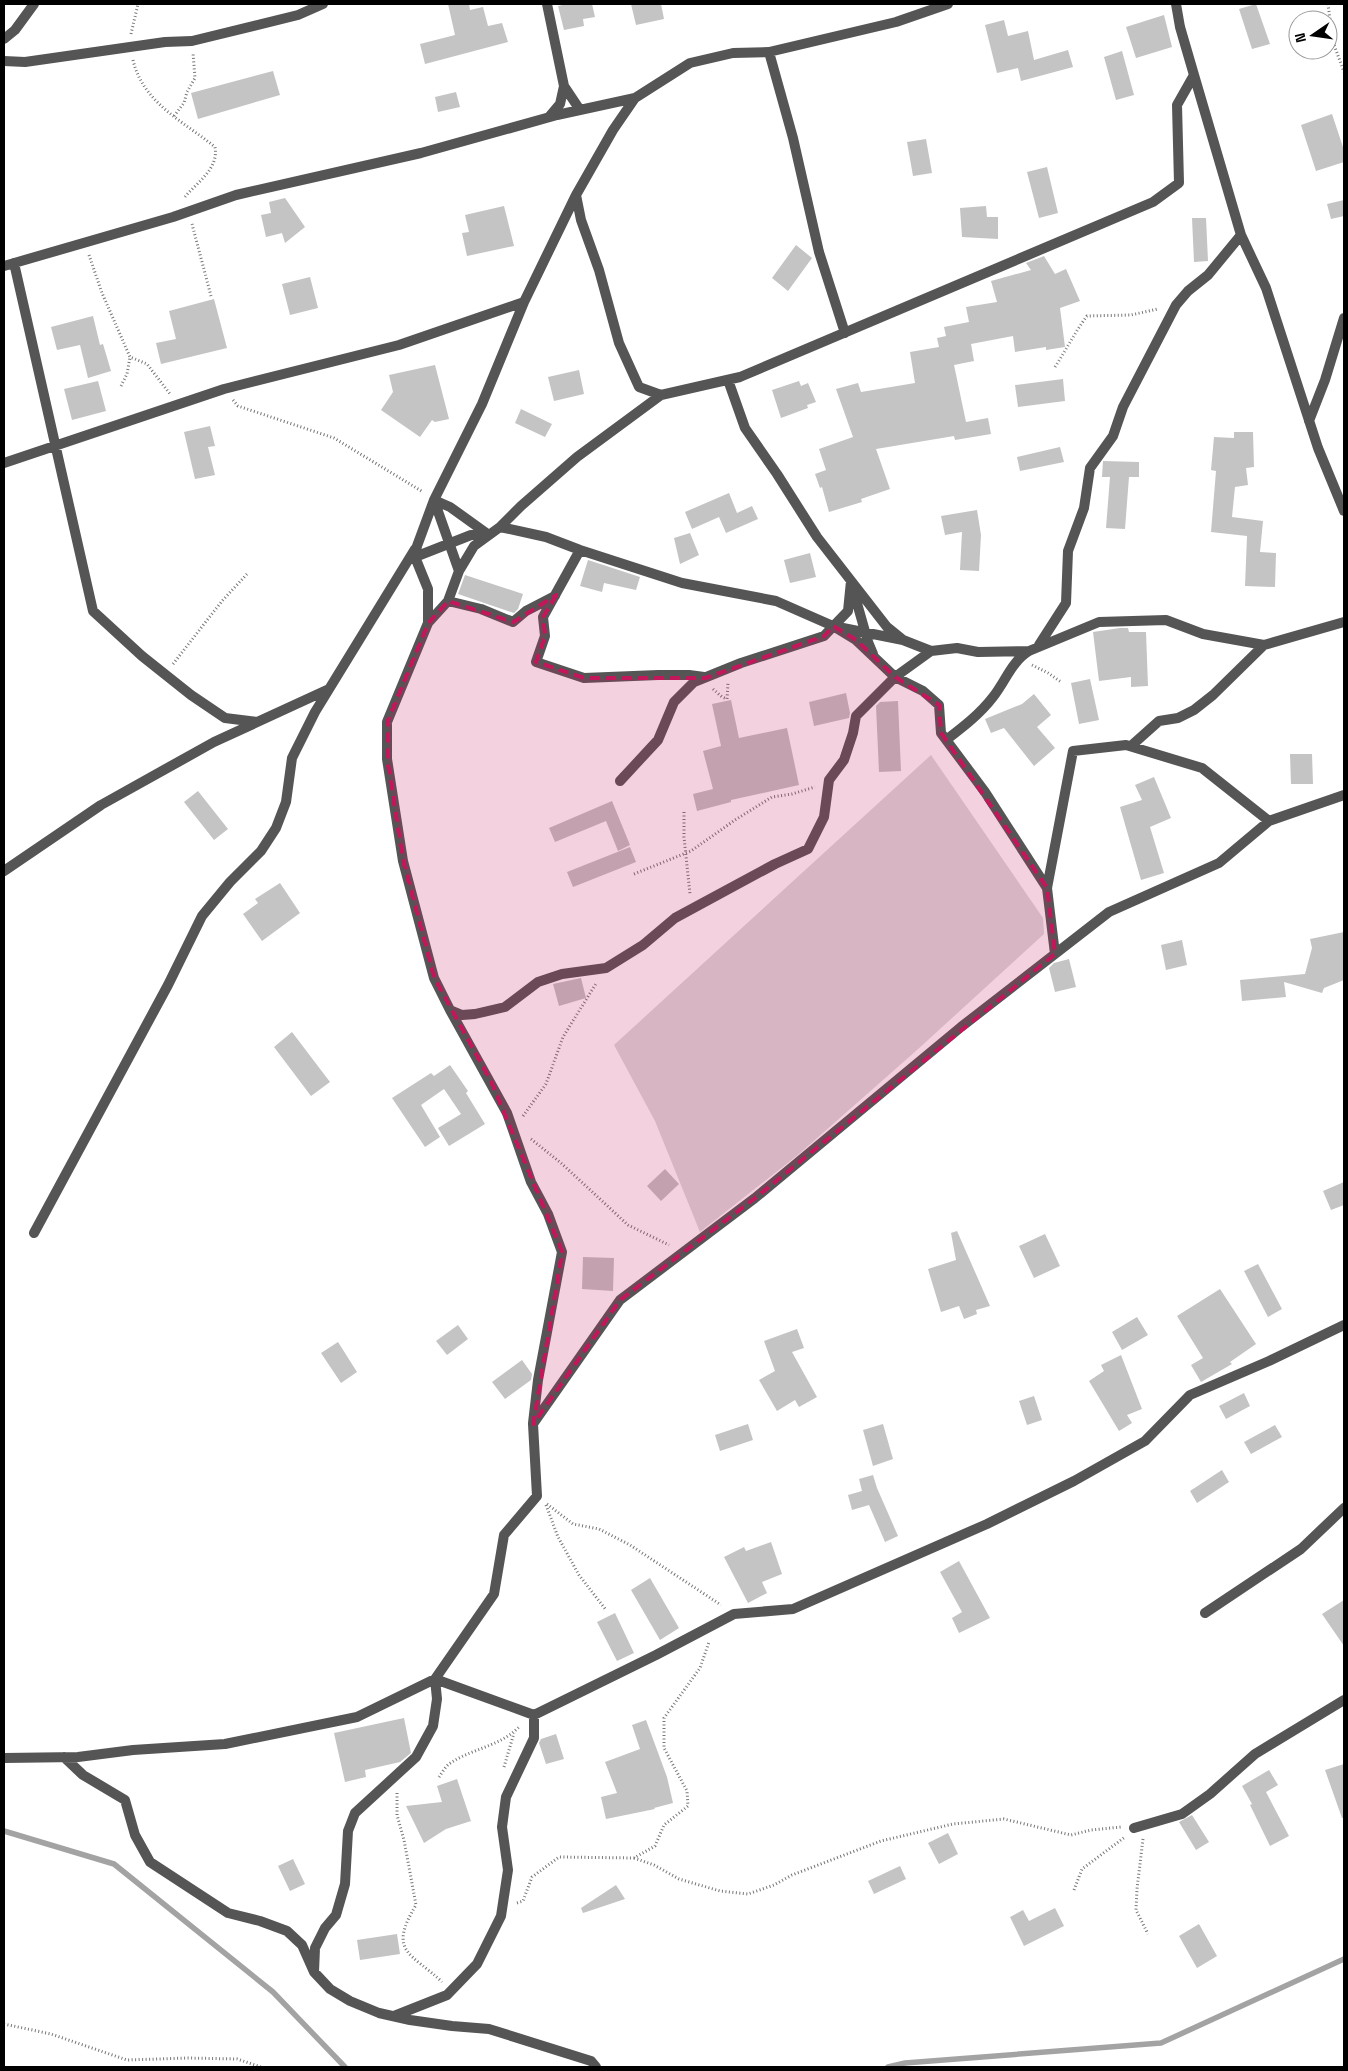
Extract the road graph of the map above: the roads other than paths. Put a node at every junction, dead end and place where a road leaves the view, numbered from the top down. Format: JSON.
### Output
{"nodes":[{"id":1,"x":34,"y":4,"type":"edge"},
{"id":2,"x":323,"y":4,"type":"edge"},
{"id":3,"x":547,"y":4,"type":"edge"},
{"id":4,"x":948,"y":4,"type":"edge"},
{"id":5,"x":1176,"y":4,"type":"edge"},
{"id":6,"x":4,"y":39,"type":"edge"},
{"id":7,"x":769,"y":52,"type":"junction"},
{"id":8,"x":4,"y":61,"type":"edge"},
{"id":9,"x":1194,"y":75,"type":"junction"},
{"id":10,"x":564,"y":86,"type":"junction"},
{"id":11,"x":635,"y":98,"type":"junction"},
{"id":12,"x":580,"y":110,"type":"junction"},
{"id":13,"x":548,"y":118,"type":"junction"},
{"id":14,"x":576,"y":195,"type":"junction"},
{"id":15,"x":1241,"y":235,"type":"junction"},
{"id":16,"x":9,"y":265,"type":"edge"},
{"id":17,"x":524,"y":302,"type":"junction"},
{"id":18,"x":1344,"y":318,"type":"edge"},
{"id":19,"x":845,"y":333,"type":"junction"},
{"id":20,"x":728,"y":380,"type":"junction"},
{"id":21,"x":661,"y":395,"type":"junction"},
{"id":22,"x":1309,"y":421,"type":"junction"},
{"id":23,"x":55,"y":447,"type":"junction"},
{"id":24,"x":4,"y":463,"type":"edge"},
{"id":25,"x":434,"y":500,"type":"junction"},
{"id":26,"x":1344,"y":511,"type":"edge"},
{"id":27,"x":500,"y":527,"type":"junction"},
{"id":28,"x":489,"y":535,"type":"junction"},
{"id":29,"x":449,"y":543,"type":"junction"},
{"id":30,"x":417,"y":546,"type":"junction"},
{"id":31,"x":580,"y":550,"type":"junction"},
{"id":32,"x":415,"y":557,"type":"junction"},
{"id":33,"x":459,"y":571,"type":"junction"},
{"id":34,"x":851,"y":582,"type":"junction"},
{"id":35,"x":556,"y":595,"type":"junction"},
{"id":36,"x":448,"y":600,"type":"junction"},
{"id":37,"x":1344,"y":622,"type":"edge"},
{"id":38,"x":428,"y":623,"type":"junction"},
{"id":39,"x":834,"y":626,"type":"junction"},
{"id":40,"x":865,"y":632,"type":"junction"},
{"id":41,"x":903,"y":640,"type":"junction"},
{"id":42,"x":1264,"y":645,"type":"junction"},
{"id":43,"x":1034,"y":648,"type":"junction"},
{"id":44,"x":931,"y":651,"type":"junction"},
{"id":45,"x":875,"y":657,"type":"junction"},
{"id":46,"x":895,"y":677,"type":"junction"},
{"id":47,"x":705,"y":678,"type":"junction"},
{"id":48,"x":330,"y":688,"type":"junction"},
{"id":49,"x":257,"y":722,"type":"junction"},
{"id":50,"x":946,"y":740,"type":"junction"},
{"id":51,"x":1131,"y":746,"type":"junction"},
{"id":52,"x":620,"y":781,"type":"dead end"},
{"id":53,"x":1344,"y":795,"type":"edge"},
{"id":54,"x":1269,"y":821,"type":"junction"},
{"id":55,"x":4,"y":871,"type":"edge"},
{"id":56,"x":1047,"y":888,"type":"junction"},
{"id":57,"x":1055,"y":954,"type":"junction"},
{"id":58,"x":450,"y":1010,"type":"junction"},
{"id":59,"x":34,"y":1233,"type":"dead end"},
{"id":60,"x":1344,"y":1325,"type":"edge"},
{"id":61,"x":533,"y":1424,"type":"junction"},
{"id":62,"x":1344,"y":1508,"type":"edge"},
{"id":63,"x":1205,"y":1613,"type":"dead end"},
{"id":64,"x":435,"y":1679,"type":"junction"},
{"id":65,"x":1344,"y":1700,"type":"edge"},
{"id":66,"x":534,"y":1714,"type":"junction"},
{"id":67,"x":64,"y":1757,"type":"junction"},
{"id":68,"x":4,"y":1758,"type":"edge"},
{"id":69,"x":1134,"y":1828,"type":"road end"},
{"id":70,"x":314,"y":1972,"type":"junction"},
{"id":71,"x":393,"y":2016,"type":"junction"},
{"id":72,"x":596,"y":2067,"type":"edge"}],
"edges":[{"from":1,"to":6,"type":"street"},
{"from":2,"to":8,"type":"street"},
{"from":3,"to":10,"type":"street"},
{"from":4,"to":7,"type":"street"},
{"from":5,"to":9,"type":"street"},
{"from":7,"to":11,"type":"street"},
{"from":7,"to":19,"type":"street"},
{"from":9,"to":15,"type":"street"},
{"from":9,"to":19,"type":"street"},
{"from":10,"to":12,"type":"street"},
{"from":10,"to":13,"type":"street"},
{"from":11,"to":12,"type":"street"},
{"from":11,"to":14,"type":"street"},
{"from":12,"to":13,"type":"street"},
{"from":13,"to":16,"type":"street"},
{"from":14,"to":17,"type":"street"},
{"from":14,"to":21,"type":"street"},
{"from":15,"to":22,"type":"street"},
{"from":15,"to":43,"type":"street"},
{"from":16,"to":23,"type":"street"},
{"from":17,"to":23,"type":"street"},
{"from":17,"to":25,"type":"street"},
{"from":18,"to":22,"type":"street"},
{"from":19,"to":20,"type":"street"},
{"from":20,"to":21,"type":"street"},
{"from":20,"to":34,"type":"street"},
{"from":21,"to":27,"type":"street"},
{"from":22,"to":26,"type":"street"},
{"from":23,"to":24,"type":"street"},
{"from":23,"to":49,"type":"street"},
{"from":25,"to":28,"type":"street"},
{"from":25,"to":29,"type":"street"},
{"from":25,"to":30,"type":"street"},
{"from":27,"to":28,"type":"street"},
{"from":27,"to":31,"type":"street"},
{"from":28,"to":29,"type":"street"},
{"from":28,"to":33,"type":"street"},
{"from":29,"to":32,"type":"street"},
{"from":29,"to":33,"type":"street"},
{"from":30,"to":32,"type":"street"},
{"from":30,"to":48,"type":"street"},
{"from":31,"to":35,"type":"street"},
{"from":31,"to":39,"type":"street"},
{"from":32,"to":38,"type":"street"},
{"from":33,"to":36,"type":"street"},
{"from":34,"to":39,"type":"street"},
{"from":34,"to":40,"type":"street"},
{"from":34,"to":41,"type":"street"},
{"from":35,"to":36,"type":"street"},
{"from":35,"to":47,"type":"street"},
{"from":36,"to":38,"type":"street"},
{"from":37,"to":42,"type":"street"},
{"from":38,"to":58,"type":"street"},
{"from":39,"to":40,"type":"street"},
{"from":39,"to":45,"type":"street"},
{"from":39,"to":47,"type":"street"},
{"from":40,"to":41,"type":"street"},
{"from":40,"to":45,"type":"street"},
{"from":41,"to":44,"type":"street"},
{"from":42,"to":43,"type":"street"},
{"from":42,"to":51,"type":"street"},
{"from":43,"to":44,"type":"street"},
{"from":43,"to":50,"type":"street"},
{"from":44,"to":46,"type":"street"},
{"from":45,"to":46,"type":"street"},
{"from":46,"to":50,"type":"street"},
{"from":46,"to":58,"type":"street"},
{"from":47,"to":52,"type":"street"},
{"from":48,"to":49,"type":"street"},
{"from":48,"to":59,"type":"street"},
{"from":49,"to":55,"type":"street"},
{"from":50,"to":56,"type":"street"},
{"from":51,"to":54,"type":"street"},
{"from":51,"to":56,"type":"street"},
{"from":53,"to":54,"type":"street"},
{"from":54,"to":57,"type":"street"},
{"from":56,"to":57,"type":"street"},
{"from":57,"to":61,"type":"street"},
{"from":58,"to":61,"type":"street"},
{"from":60,"to":66,"type":"street"},
{"from":61,"to":64,"type":"street"},
{"from":62,"to":63,"type":"street"},
{"from":64,"to":66,"type":"street"},
{"from":64,"to":67,"type":"street"},
{"from":64,"to":70,"type":"street"},
{"from":65,"to":69,"type":"street"},
{"from":66,"to":71,"type":"street"},
{"from":67,"to":68,"type":"street"},
{"from":67,"to":70,"type":"street"},
{"from":70,"to":71,"type":"street"},
{"from":71,"to":72,"type":"street"}]}
